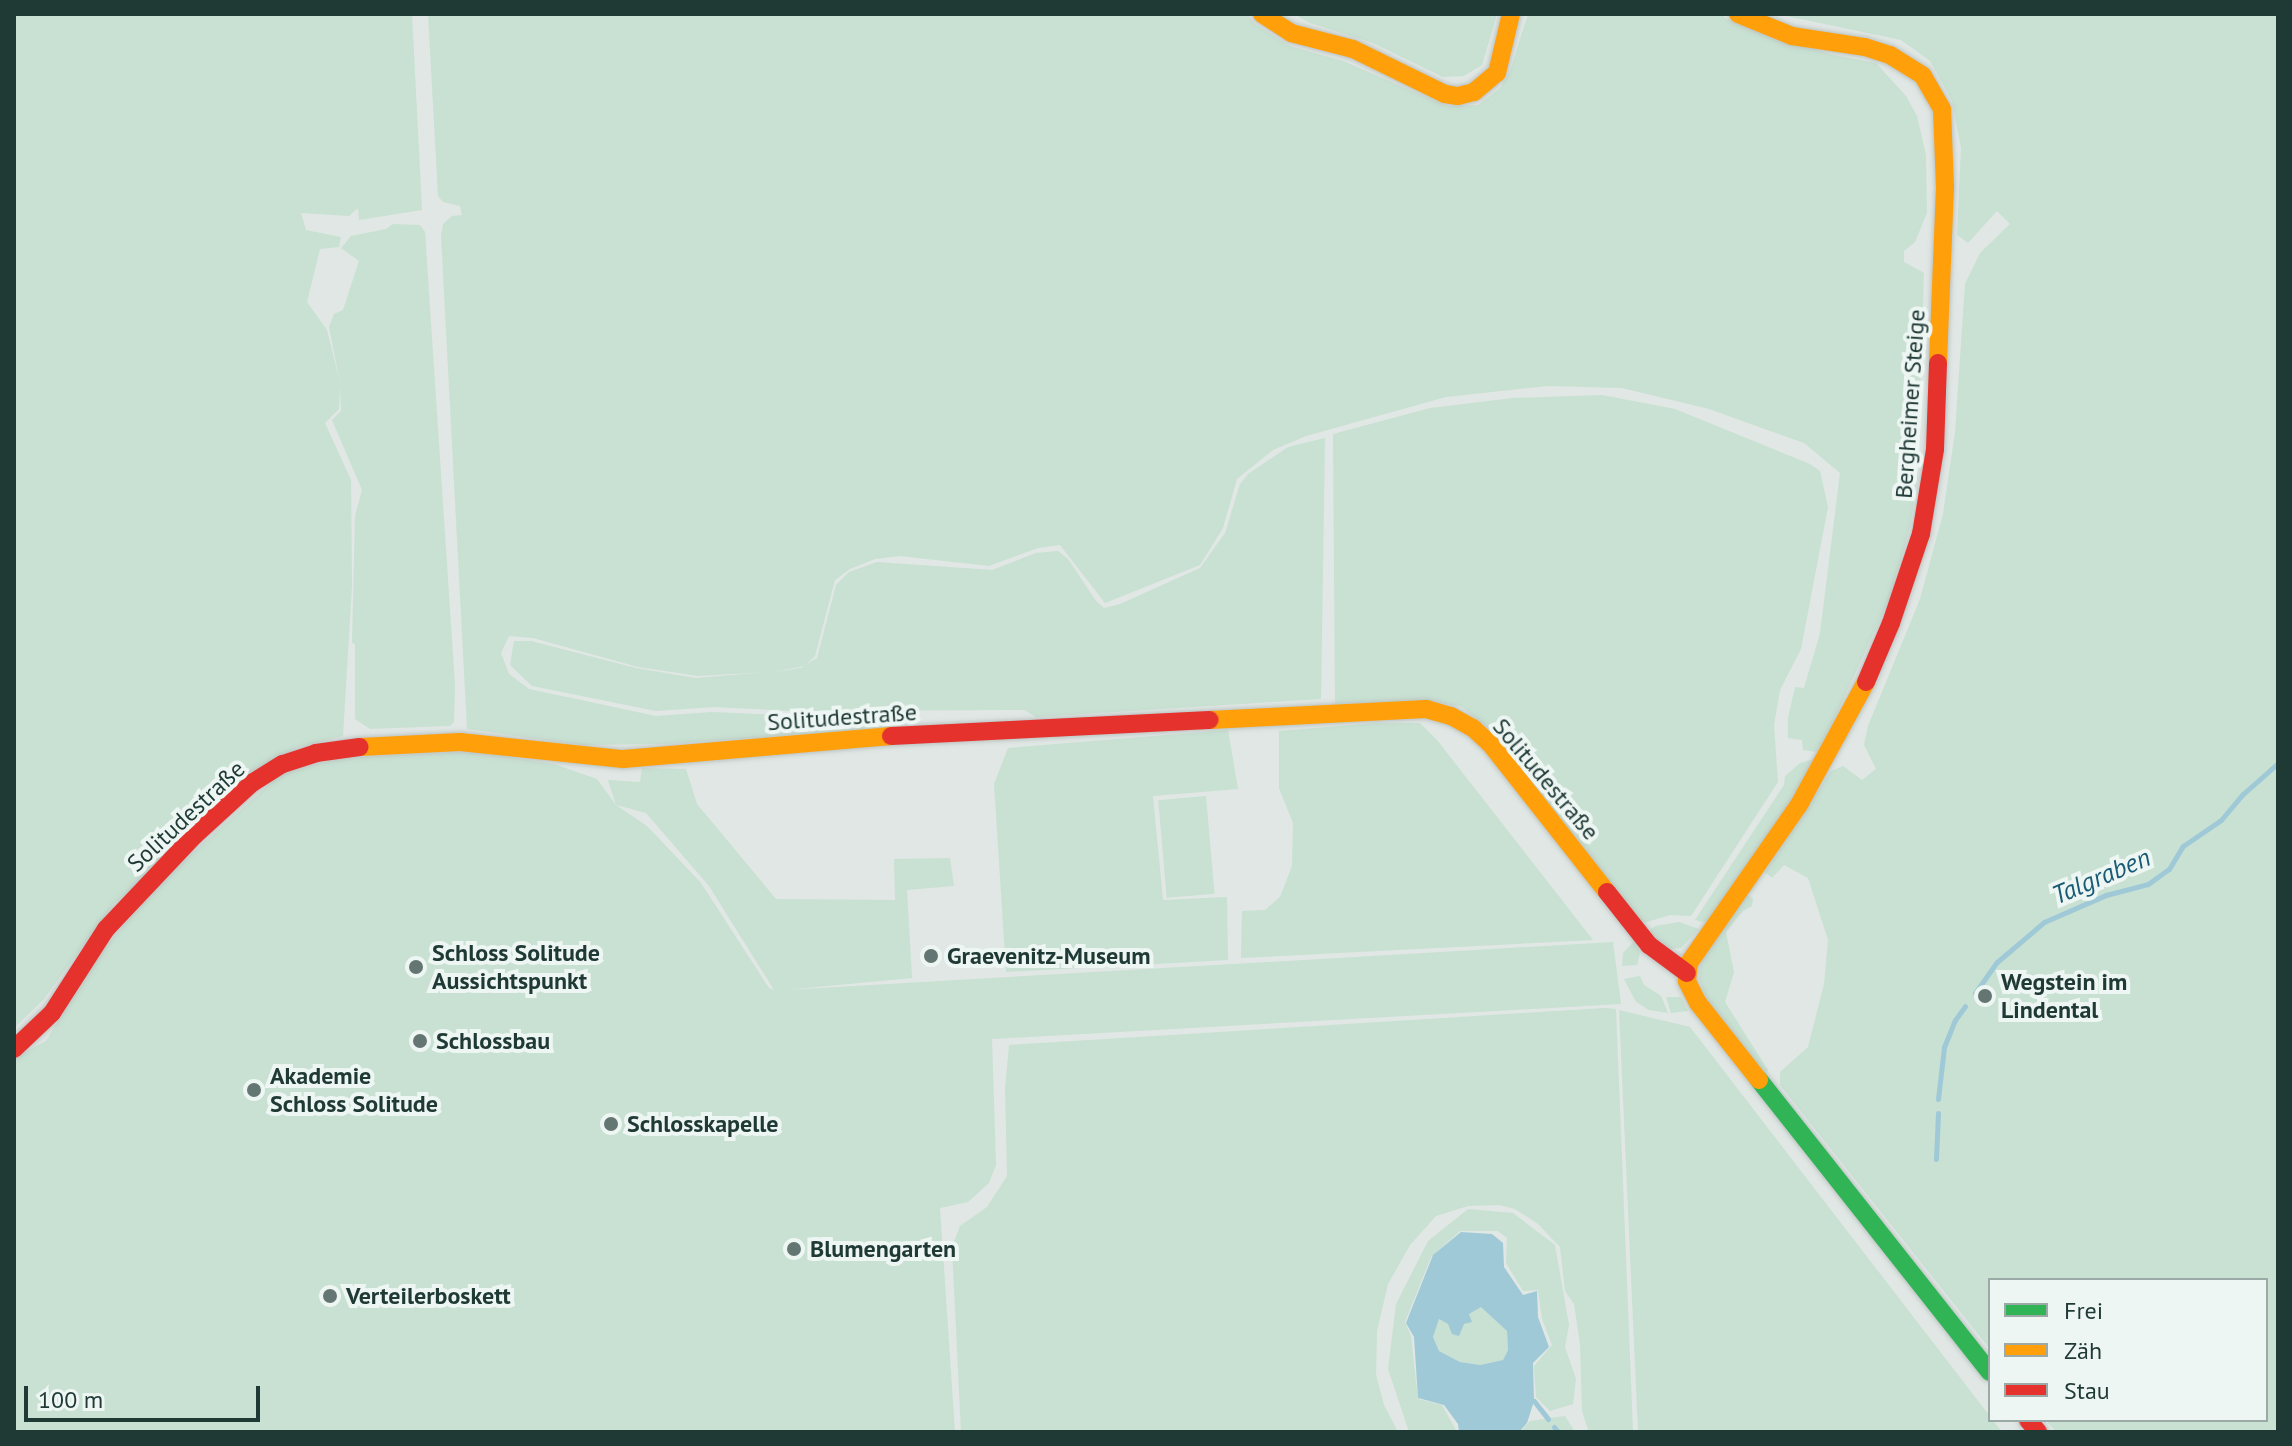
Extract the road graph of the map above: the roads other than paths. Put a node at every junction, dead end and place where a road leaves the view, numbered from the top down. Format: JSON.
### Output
{"nodes":[{"id":1,"x":1262,"y":14,"type":"edge"},
{"id":2,"x":1511,"y":14,"type":"edge"},
{"id":3,"x":1738,"y":14,"type":"edge"},
{"id":4,"x":1687,"y":973,"type":"junction"},
{"id":5,"x":14,"y":1049,"type":"edge"},
{"id":6,"x":1988,"y":1369,"type":"edge"}],
"edges":[{"from":1,"to":2,"type":"street"},
{"from":3,"to":4,"type":"street","name":"Bergheimer Steige"},
{"from":4,"to":5,"type":"street","name":"Solitudestraße"},
{"from":4,"to":6,"type":"street"}]}
